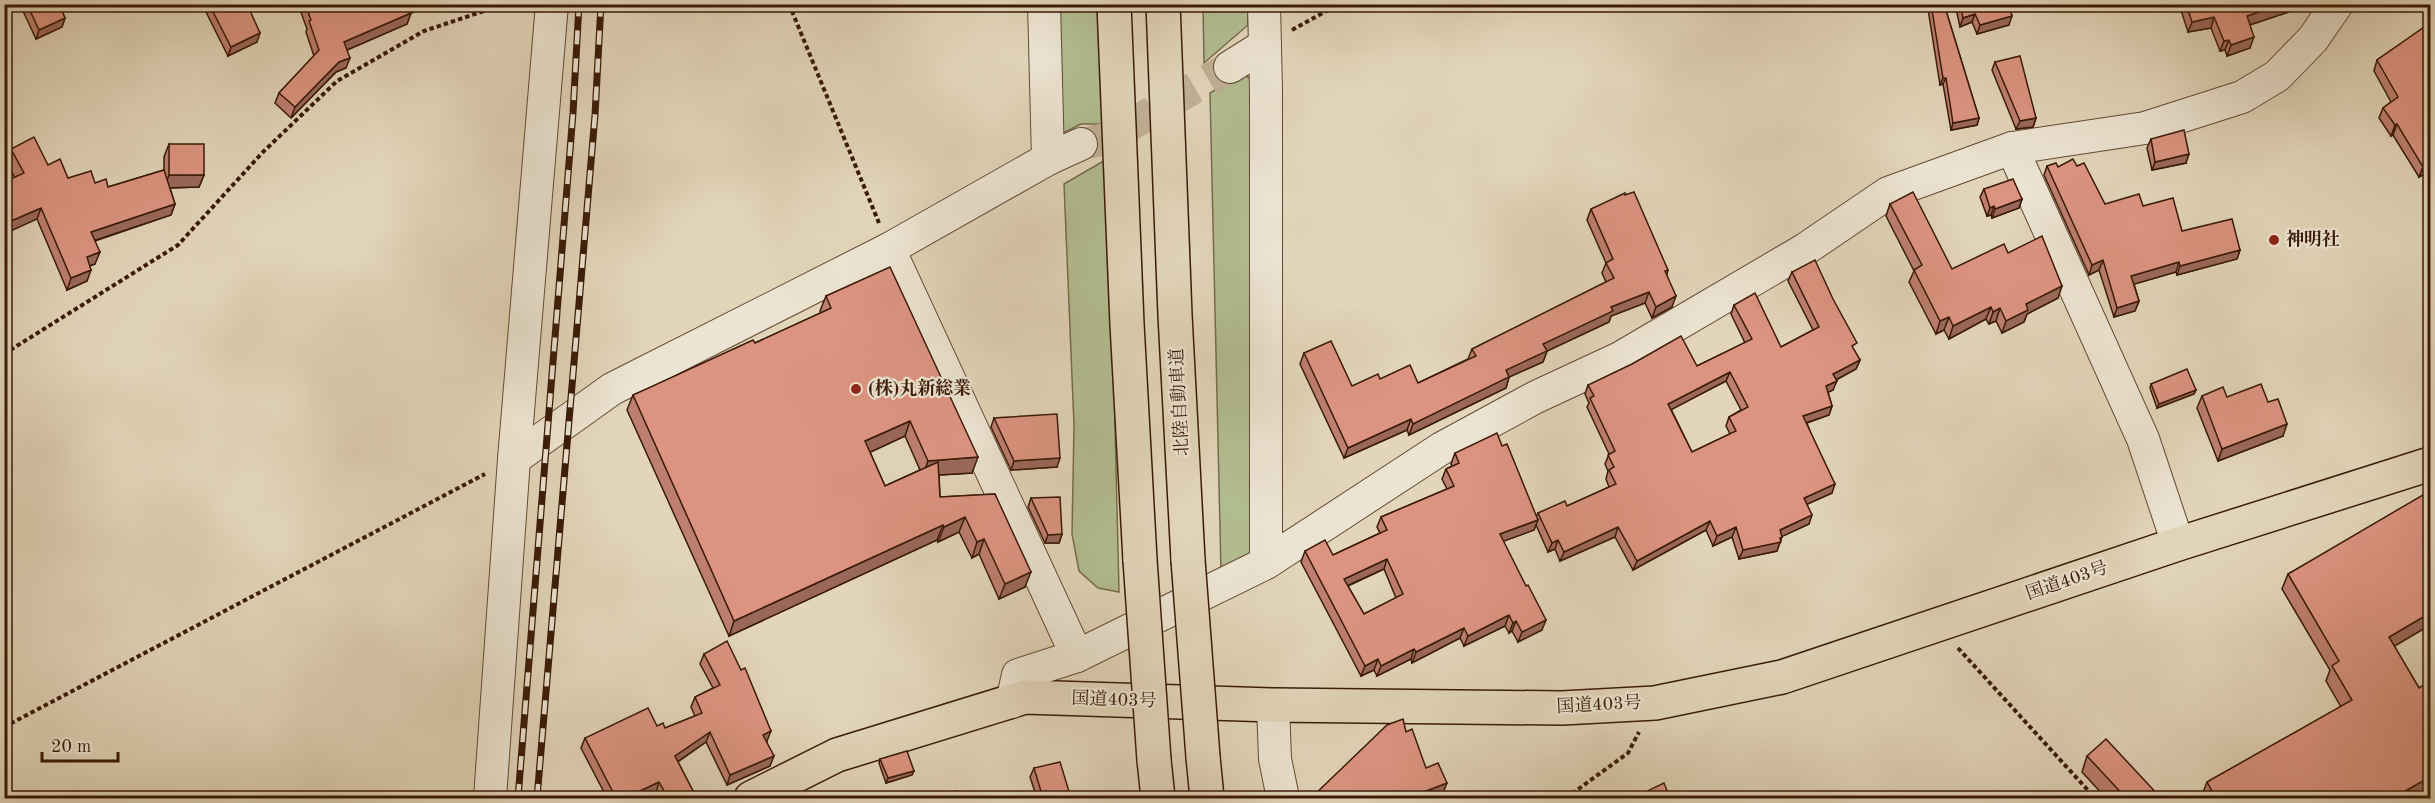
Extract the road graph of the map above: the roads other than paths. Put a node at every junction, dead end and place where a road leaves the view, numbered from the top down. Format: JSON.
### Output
{"nodes":[{"id":1,"x":552,"y":4,"type":"edge"},
{"id":2,"x":1044,"y":4,"type":"edge"},
{"id":3,"x":1114,"y":4,"type":"edge"},
{"id":4,"x":1163,"y":4,"type":"edge"},
{"id":5,"x":1264,"y":4,"type":"edge"},
{"id":6,"x":2337,"y":4,"type":"edge"},
{"id":7,"x":1265,"y":45,"type":"junction"},
{"id":8,"x":1230,"y":67,"type":"tunnel mouth"},
{"id":9,"x":1081,"y":144,"type":"tunnel mouth"},
{"id":10,"x":2012,"y":148,"type":"junction"},
{"id":11,"x":1048,"y":159,"type":"junction"},
{"id":12,"x":889,"y":249,"type":"junction"},
{"id":13,"x":514,"y":459,"type":"junction"},
{"id":14,"x":2430,"y":464,"type":"edge"},
{"id":15,"x":2178,"y":544,"type":"junction"},
{"id":16,"x":1266,"y":563,"type":"junction"},
{"id":17,"x":1077,"y":656,"type":"junction"},
{"id":18,"x":1012,"y":702,"type":"junction"},
{"id":19,"x":1273,"y":705,"type":"junction"},
{"id":20,"x":490,"y":798,"type":"edge"},
{"id":21,"x":751,"y":798,"type":"edge"},
{"id":22,"x":1158,"y":798,"type":"edge"},
{"id":23,"x":1207,"y":798,"type":"edge"},
{"id":24,"x":1283,"y":798,"type":"edge"}],
"edges":[{"from":1,"to":13,"type":"street"},
{"from":2,"to":11,"type":"street"},
{"from":3,"to":22,"type":"highway","bridge":true},
{"from":4,"to":23,"type":"highway","name":"北陸自動車道","bridge":true},
{"from":5,"to":7,"type":"street"},
{"from":6,"to":10,"type":"street"},
{"from":7,"to":8,"type":"street"},
{"from":7,"to":16,"type":"street"},
{"from":9,"to":11,"type":"street"},
{"from":10,"to":15,"type":"street"},
{"from":10,"to":16,"type":"street"},
{"from":11,"to":12,"type":"street"},
{"from":12,"to":13,"type":"street"},
{"from":12,"to":17,"type":"street"},
{"from":13,"to":20,"type":"street"},
{"from":14,"to":15,"type":"highway","name":"国道403号"},
{"from":15,"to":19,"type":"highway","name":"国道403号"},
{"from":16,"to":17,"type":"street"},
{"from":17,"to":18,"type":"street"},
{"from":18,"to":19,"type":"highway","name":"国道403号"},
{"from":18,"to":21,"type":"highway","name":"国道403号"},
{"from":19,"to":24,"type":"street"}]}
